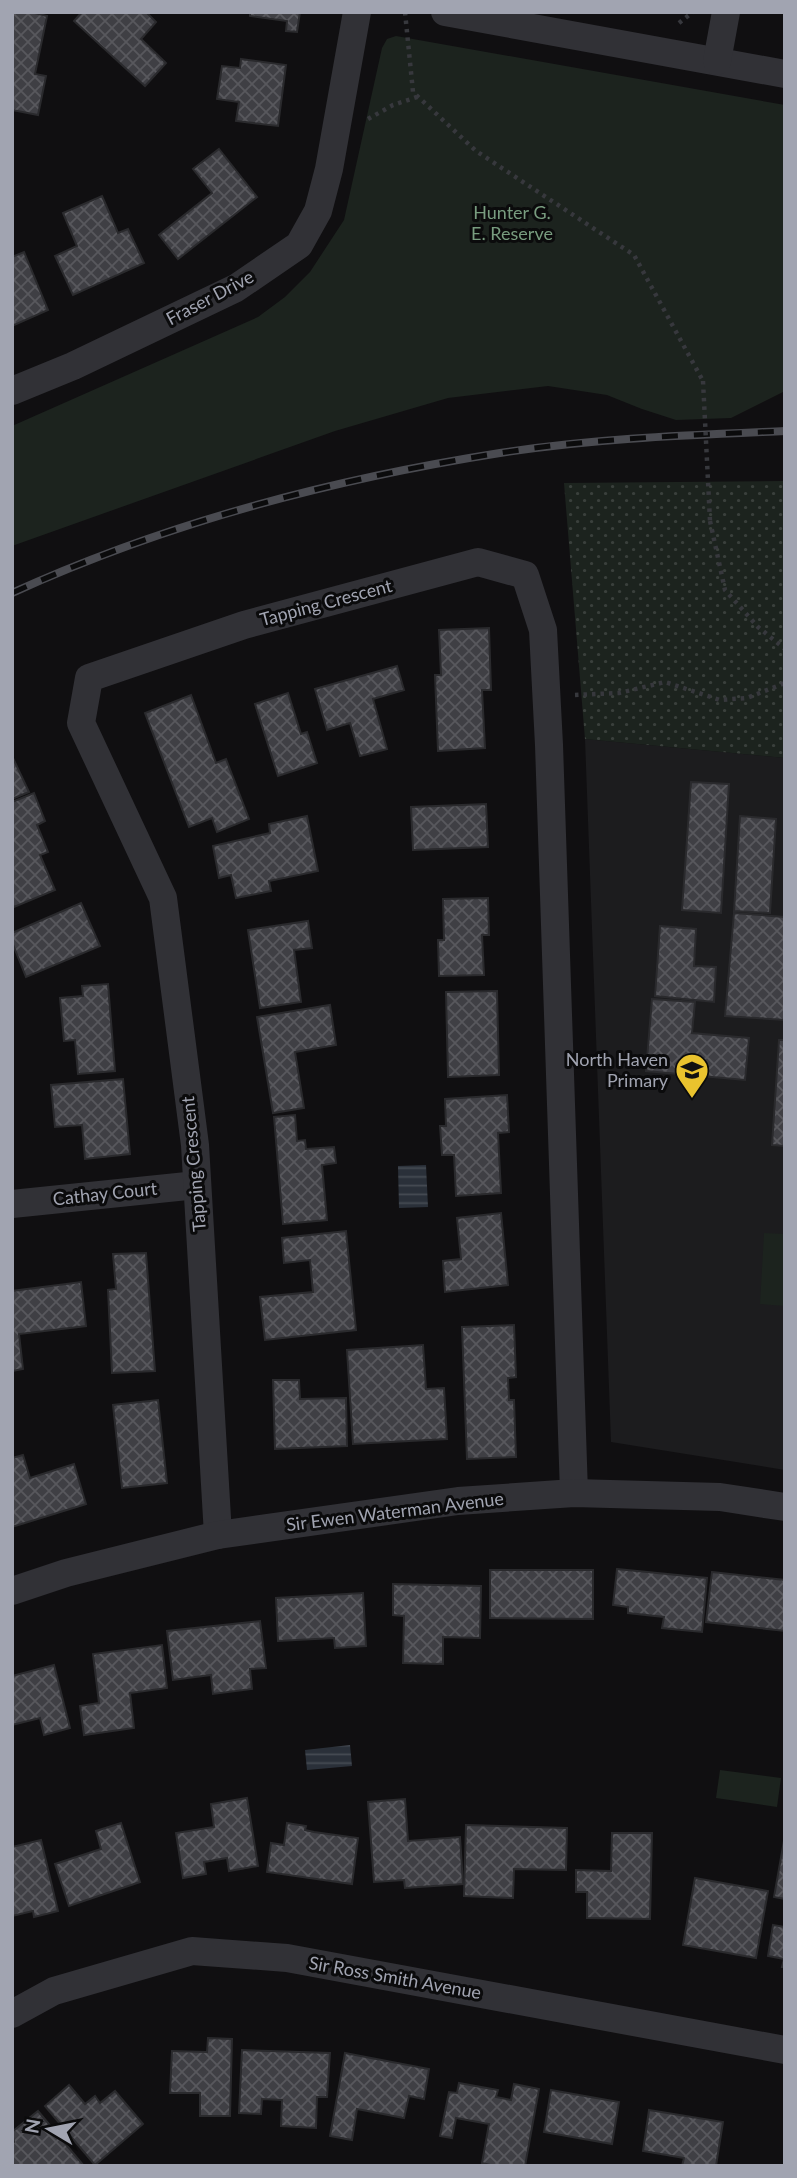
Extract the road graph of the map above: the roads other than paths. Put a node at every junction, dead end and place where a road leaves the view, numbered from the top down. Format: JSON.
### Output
{"nodes":[{"id":1,"x":357,"y":12,"type":"edge"},
{"id":2,"x":445,"y":12,"type":"edge"},
{"id":3,"x":726,"y":12,"type":"edge"},
{"id":4,"x":717,"y":61,"type":"junction"},
{"id":5,"x":785,"y":74,"type":"edge"},
{"id":6,"x":12,"y":391,"type":"edge"},
{"id":7,"x":197,"y":1185,"type":"junction"},
{"id":8,"x":12,"y":1204,"type":"edge"},
{"id":9,"x":574,"y":1493,"type":"junction"},
{"id":10,"x":785,"y":1507,"type":"edge"},
{"id":11,"x":218,"y":1535,"type":"junction"},
{"id":12,"x":12,"y":1591,"type":"edge"},
{"id":13,"x":12,"y":2014,"type":"edge"},
{"id":14,"x":785,"y":2050,"type":"edge"}],
"edges":[{"from":1,"to":6,"type":"street","name":"Fraser Drive"},
{"from":2,"to":4,"type":"street"},
{"from":3,"to":4,"type":"street"},
{"from":4,"to":5,"type":"street"},
{"from":7,"to":8,"type":"street","name":"Cathay Court"},
{"from":7,"to":9,"type":"street","name":"Tapping Crescent"},
{"from":7,"to":11,"type":"street","name":"Tapping Crescent"},
{"from":9,"to":10,"type":"street","name":"Sir Ewen Waterman Avenue"},
{"from":9,"to":11,"type":"street","name":"Sir Ewen Waterman Avenue"},
{"from":11,"to":12,"type":"street","name":"Sir Ewen Waterman Avenue"},
{"from":13,"to":14,"type":"street","name":"Sir Ross Smith Avenue"}]}
